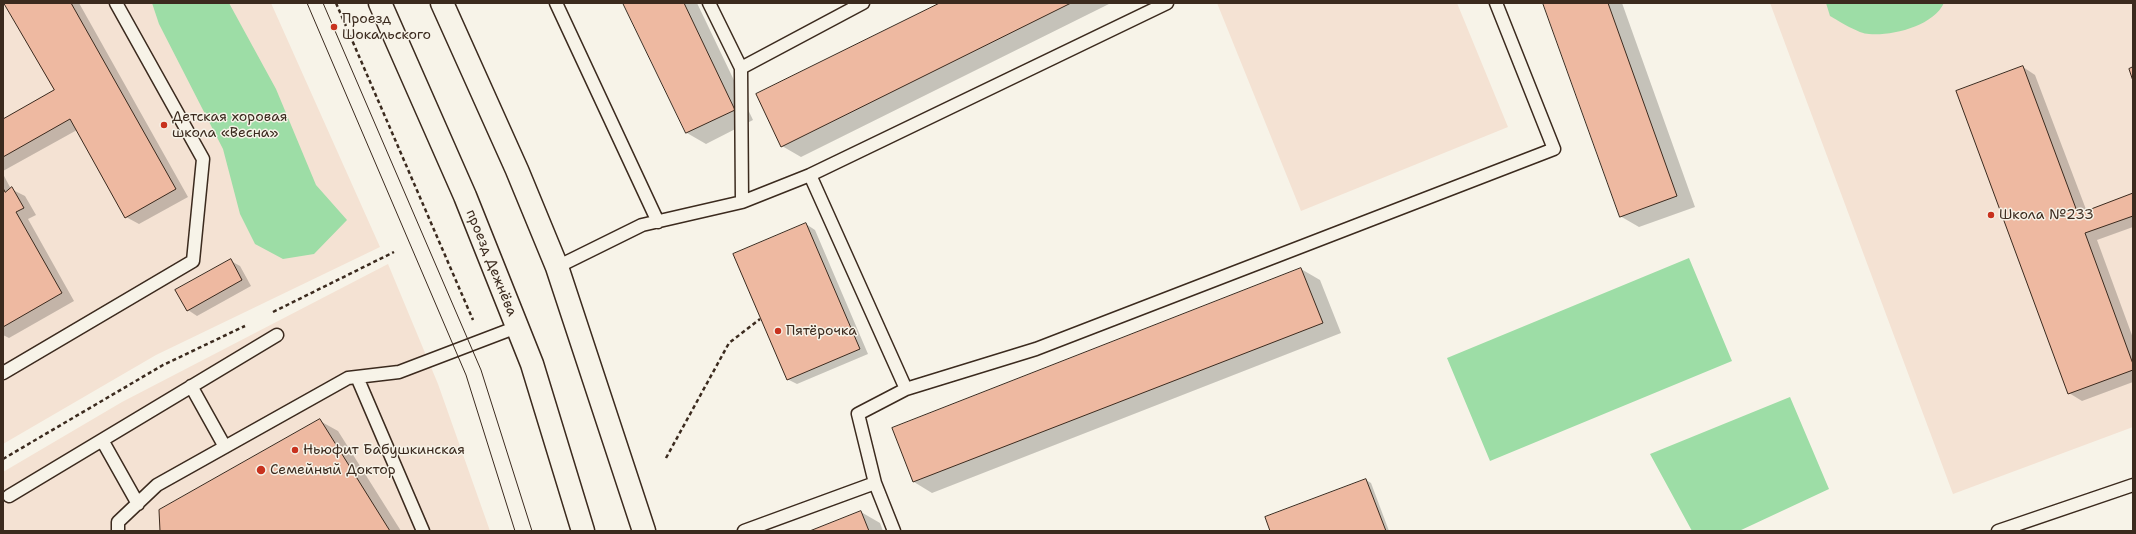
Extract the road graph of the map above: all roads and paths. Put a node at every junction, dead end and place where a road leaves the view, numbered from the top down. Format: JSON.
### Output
{"nodes":[{"id":1,"x":116,"y":3,"type":"edge"},
{"id":2,"x":336,"y":3,"type":"edge"},
{"id":3,"x":380,"y":3,"type":"edge"},
{"id":4,"x":442,"y":3,"type":"edge"},
{"id":5,"x":556,"y":3,"type":"edge"},
{"id":6,"x":709,"y":3,"type":"edge"},
{"id":7,"x":863,"y":3,"type":"edge"},
{"id":8,"x":1167,"y":3,"type":"edge"},
{"id":9,"x":1496,"y":3,"type":"edge"},
{"id":10,"x":741,"y":68,"type":"junction"},
{"id":11,"x":810,"y":175,"type":"junction"},
{"id":12,"x":742,"y":202,"type":"junction"},
{"id":13,"x":658,"y":222,"type":"junction"},
{"id":14,"x":394,"y":252,"type":"dead end"},
{"id":15,"x":557,"y":267,"type":"junction"},
{"id":16,"x":268,"y":314,"type":"dead end"},
{"id":17,"x":760,"y":319,"type":"dead end"},
{"id":18,"x":247,"y":324,"type":"dead end"},
{"id":19,"x":517,"y":327,"type":"junction"},
{"id":20,"x":276,"y":335,"type":"dead end"},
{"id":21,"x":482,"y":341,"type":"junction"},
{"id":22,"x":3,"y":373,"type":"edge"},
{"id":23,"x":357,"y":377,"type":"junction"},
{"id":24,"x":191,"y":386,"type":"junction"},
{"id":25,"x":906,"y":389,"type":"junction"},
{"id":26,"x":102,"y":440,"type":"junction"},
{"id":27,"x":225,"y":447,"type":"junction"},
{"id":28,"x":666,"y":458,"type":"dead end"},
{"id":29,"x":3,"y":459,"type":"edge"},
{"id":30,"x":874,"y":483,"type":"junction"},
{"id":31,"x":2133,"y":485,"type":"edge"},
{"id":32,"x":9,"y":496,"type":"dead end"},
{"id":33,"x":138,"y":504,"type":"junction"},
{"id":34,"x":775,"y":526,"type":"edge"},
{"id":35,"x":118,"y":531,"type":"edge"},
{"id":36,"x":423,"y":531,"type":"edge"},
{"id":37,"x":583,"y":531,"type":"edge"},
{"id":38,"x":644,"y":531,"type":"edge"},
{"id":39,"x":744,"y":531,"type":"edge"},
{"id":40,"x":894,"y":531,"type":"edge"},
{"id":41,"x":1998,"y":531,"type":"edge"}],
"edges":[{"from":1,"to":22,"type":"lane"},
{"from":2,"to":21,"type":"path"},
{"from":3,"to":19,"type":"main road","name":"проезд Дежнёва"},
{"from":4,"to":15,"type":"main road"},
{"from":5,"to":13,"type":"lane"},
{"from":6,"to":10,"type":"lane"},
{"from":7,"to":10,"type":"lane"},
{"from":8,"to":11,"type":"lane"},
{"from":9,"to":25,"type":"lane"},
{"from":10,"to":12,"type":"lane"},
{"from":11,"to":12,"type":"lane"},
{"from":11,"to":25,"type":"lane"},
{"from":12,"to":13,"type":"lane"},
{"from":13,"to":15,"type":"lane"},
{"from":14,"to":16,"type":"path"},
{"from":15,"to":38,"type":"main road"},
{"from":17,"to":28,"type":"path"},
{"from":18,"to":29,"type":"path"},
{"from":19,"to":21,"type":"lane"},
{"from":19,"to":37,"type":"main road","name":"проезд Дежнёва"},
{"from":20,"to":24,"type":"lane"},
{"from":21,"to":23,"type":"lane"},
{"from":23,"to":27,"type":"lane"},
{"from":23,"to":36,"type":"lane"},
{"from":24,"to":26,"type":"lane"},
{"from":24,"to":27,"type":"lane"},
{"from":25,"to":30,"type":"lane"},
{"from":26,"to":32,"type":"lane"},
{"from":26,"to":33,"type":"lane"},
{"from":27,"to":33,"type":"lane"},
{"from":30,"to":34,"type":"lane"},
{"from":30,"to":40,"type":"lane"},
{"from":31,"to":41,"type":"lane"},
{"from":33,"to":35,"type":"lane"},
{"from":34,"to":39,"type":"lane"}]}
